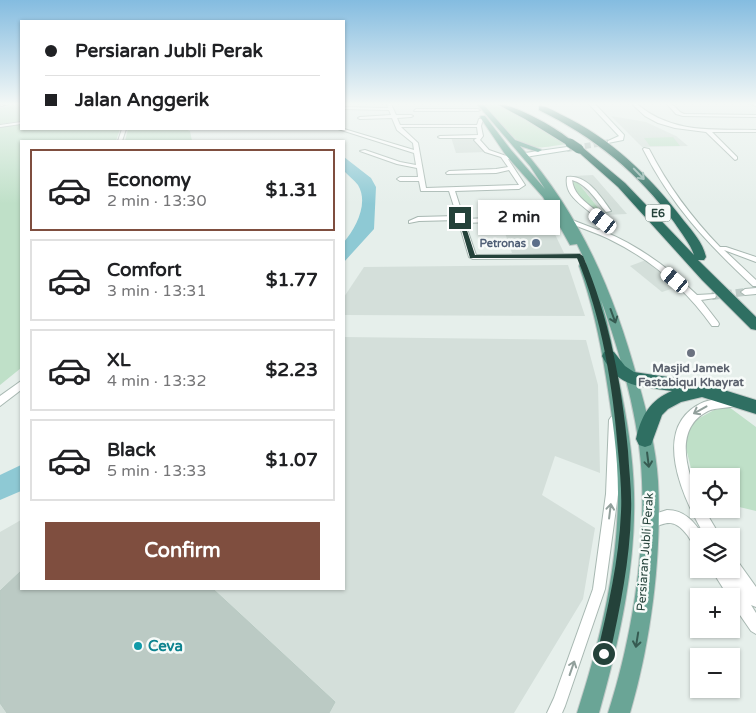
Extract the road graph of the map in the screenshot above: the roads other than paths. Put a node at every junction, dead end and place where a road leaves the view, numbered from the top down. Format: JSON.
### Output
{"nodes":[{"id":1,"x":367,"y":137,"type":"edge"},
{"id":2,"x":408,"y":137,"type":"edge"},
{"id":3,"x":480,"y":137,"type":"edge"},
{"id":4,"x":498,"y":137,"type":"edge"},
{"id":5,"x":509,"y":137,"type":"edge"},
{"id":6,"x":560,"y":137,"type":"edge"},
{"id":7,"x":561,"y":137,"type":"edge"},
{"id":8,"x":595,"y":137,"type":"edge"},
{"id":9,"x":612,"y":137,"type":"tunnel mouth"},
{"id":10,"x":623,"y":137,"type":"edge"},
{"id":11,"x":714,"y":137,"type":"edge"},
{"id":12,"x":513,"y":140,"type":"junction"},
{"id":13,"x":574,"y":146,"type":"junction"},
{"id":14,"x":646,"y":148,"type":"dead end"},
{"id":15,"x":363,"y":151,"type":"dead end"},
{"id":16,"x":539,"y":151,"type":"junction"},
{"id":17,"x":416,"y":152,"type":"junction"},
{"id":18,"x":735,"y":158,"type":"dead end"},
{"id":19,"x":517,"y":160,"type":"junction"},
{"id":20,"x":533,"y":165,"type":"junction"},
{"id":21,"x":418,"y":167,"type":"junction"},
{"id":22,"x":449,"y":173,"type":"dead end"},
{"id":23,"x":400,"y":178,"type":"dead end"},
{"id":24,"x":518,"y":178,"type":"junction"},
{"id":25,"x":531,"y":178,"type":"junction"},
{"id":26,"x":420,"y":179,"type":"junction"},
{"id":27,"x":451,"y":190,"type":"junction"},
{"id":28,"x":547,"y":196,"type":"junction"},
{"id":29,"x":608,"y":210,"type":"dead end"},
{"id":30,"x":450,"y":215,"type":"dead end"},
{"id":31,"x":419,"y":216,"type":"dead end"},
{"id":32,"x":442,"y":217,"type":"junction"},
{"id":33,"x":538,"y":218,"type":"dead end"},
{"id":34,"x":461,"y":220,"type":"junction"},
{"id":35,"x":411,"y":222,"type":"dead end"},
{"id":36,"x":572,"y":222,"type":"junction"},
{"id":37,"x":598,"y":232,"type":"junction"},
{"id":38,"x":718,"y":249,"type":"junction"},
{"id":39,"x":580,"y":256,"type":"junction"},
{"id":40,"x":700,"y":257,"type":"junction"},
{"id":41,"x":756,"y":260,"type":"edge"},
{"id":42,"x":756,"y":284,"type":"edge"},
{"id":43,"x":756,"y":291,"type":"edge"},
{"id":44,"x":745,"y":292,"type":"tunnel mouth"},
{"id":45,"x":712,"y":296,"type":"tunnel mouth"},
{"id":46,"x":696,"y":298,"type":"junction"},
{"id":47,"x":756,"y":313,"type":"edge"},
{"id":48,"x":716,"y":324,"type":"dead end"},
{"id":49,"x":756,"y":325,"type":"edge"},
{"id":50,"x":609,"y":356,"type":"junction"},
{"id":51,"x":630,"y":378,"type":"junction"},
{"id":52,"x":20,"y":379,"type":"edge"},
{"id":53,"x":20,"y":386,"type":"edge"},
{"id":54,"x":615,"y":390,"type":"junction"},
{"id":55,"x":705,"y":390,"type":"junction"},
{"id":56,"x":0,"y":395,"type":"edge"},
{"id":57,"x":0,"y":402,"type":"edge"},
{"id":58,"x":752,"y":405,"type":"edge"},
{"id":59,"x":645,"y":439,"type":"junction"},
{"id":60,"x":650,"y":522,"type":"junction"},
{"id":61,"x":708,"y":528,"type":"edge"},
{"id":62,"x":690,"y":529,"type":"edge"},
{"id":63,"x":740,"y":577,"type":"edge"},
{"id":64,"x":724,"y":578,"type":"edge"},
{"id":65,"x":756,"y":600,"type":"edge"},
{"id":66,"x":756,"y":626,"type":"edge"},
{"id":67,"x":554,"y":713,"type":"edge"},
{"id":68,"x":588,"y":713,"type":"edge"},
{"id":69,"x":619,"y":713,"type":"edge"}],
"edges":[{"from":1,"to":17,"type":"street"},
{"from":2,"to":17,"type":"street"},
{"from":3,"to":19,"type":"street"},
{"from":4,"to":19,"type":"main road","name":"Persiaran Jubli Perak"},
{"from":5,"to":12,"type":"main road","name":"Persiaran Jubli Perak"},
{"from":6,"to":13,"type":"highway","number":"E6"},
{"from":7,"to":13,"type":"highway","number":"E6"},
{"from":8,"to":40,"type":"highway","one_way":true},
{"from":9,"to":10,"type":"main road"},
{"from":11,"to":18,"type":"street"},
{"from":12,"to":16,"type":"main road"},
{"from":12,"to":19,"type":"main road","name":"Persiaran Jubli Perak"},
{"from":13,"to":16,"type":"main road"},
{"from":13,"to":40,"type":"highway","number":"E6"},
{"from":13,"to":49,"type":"highway","number":"E6"},
{"from":14,"to":38,"type":"street"},
{"from":15,"to":21,"type":"street"},
{"from":16,"to":19,"type":"main road"},
{"from":16,"to":20,"type":"main road"},
{"from":17,"to":21,"type":"street"},
{"from":19,"to":20,"type":"main road","name":"Persiaran Jubli Perak"},
{"from":19,"to":22,"type":"street"},
{"from":19,"to":24,"type":"street"},
{"from":19,"to":25,"type":"main road","name":"Persiaran Jubli Perak"},
{"from":19,"to":28,"type":"main road"},
{"from":20,"to":36,"type":"main road","name":"Persiaran Jubli Perak"},
{"from":21,"to":26,"type":"street"},
{"from":23,"to":26,"type":"street"},
{"from":24,"to":25,"type":"street"},
{"from":24,"to":27,"type":"street"},
{"from":25,"to":28,"type":"main road","name":"Persiaran Jubli Perak"},
{"from":26,"to":27,"type":"street"},
{"from":27,"to":34,"type":"street"},
{"from":28,"to":39,"type":"main road","name":"Persiaran Jubli Perak"},
{"from":29,"to":37,"type":"street"},
{"from":30,"to":32,"type":"street"},
{"from":31,"to":32,"type":"street"},
{"from":32,"to":34,"type":"street"},
{"from":32,"to":35,"type":"street"},
{"from":33,"to":34,"type":"street"},
{"from":34,"to":39,"type":"street"},
{"from":36,"to":37,"type":"street"},
{"from":36,"to":51,"type":"main road","name":"Persiaran Jubli Perak","one_way":true},
{"from":37,"to":46,"type":"street"},
{"from":38,"to":41,"type":"street"},
{"from":38,"to":42,"type":"street"},
{"from":39,"to":50,"type":"main road","name":"Persiaran Jubli Perak"},
{"from":40,"to":47,"type":"highway","number":"E6"},
{"from":43,"to":44,"type":"street"},
{"from":45,"to":46,"type":"street"},
{"from":46,"to":48,"type":"street"},
{"from":50,"to":51,"type":"highway"},
{"from":50,"to":54,"type":"main road","name":"Persiaran Jubli Perak"},
{"from":51,"to":55,"type":"highway"},
{"from":51,"to":59,"type":"main road","name":"Persiaran Jubli Perak"},
{"from":52,"to":56,"type":"street"},
{"from":53,"to":57,"type":"street"},
{"from":67,"to":54,"type":"street","one_way":true},
{"from":54,"to":68,"type":"main road","name":"Persiaran Jubli Perak"},
{"from":55,"to":58,"type":"highway"},
{"from":55,"to":59,"type":"highway"},
{"from":58,"to":61,"type":"street","one_way":true},
{"from":59,"to":60,"type":"main road","name":"Persiaran Jubli Perak","one_way":true},
{"from":60,"to":62,"type":"street"},
{"from":60,"to":69,"type":"main road","name":"Persiaran Jubli Perak","one_way":true},
{"from":63,"to":65,"type":"street"},
{"from":64,"to":66,"type":"street"}]}
